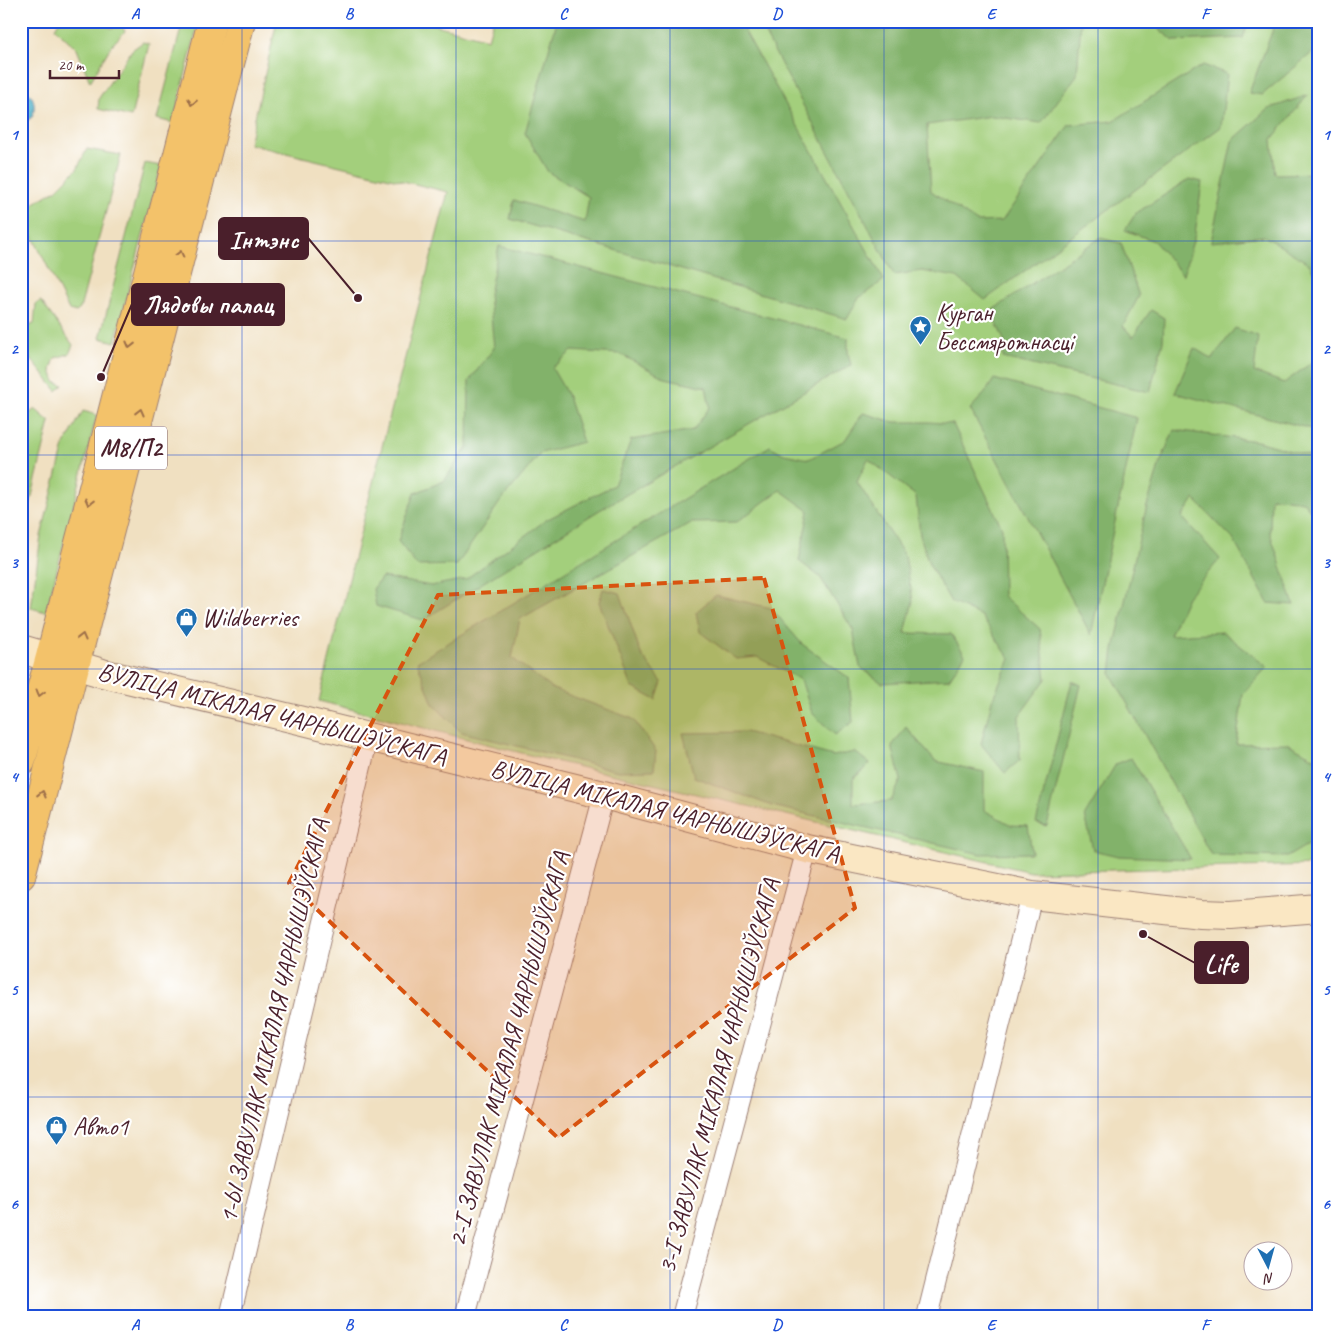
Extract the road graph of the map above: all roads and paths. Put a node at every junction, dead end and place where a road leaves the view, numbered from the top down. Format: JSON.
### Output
{"nodes":[{"id":1,"x":212,"y":21,"type":"edge"},
{"id":2,"x":241,"y":21,"type":"edge"},
{"id":3,"x":21,"y":649,"type":"edge"},
{"id":4,"x":62,"y":661,"type":"junction"},
{"id":5,"x":368,"y":738,"type":"junction"},
{"id":6,"x":21,"y":762,"type":"edge"},
{"id":7,"x":604,"y":795,"type":"junction"},
{"id":8,"x":806,"y":849,"type":"junction"},
{"id":9,"x":21,"y":876,"type":"edge"},
{"id":10,"x":1032,"y":895,"type":"junction"},
{"id":11,"x":1319,"y":908,"type":"edge"},
{"id":12,"x":230,"y":1317,"type":"edge"},
{"id":13,"x":465,"y":1317,"type":"edge"},
{"id":14,"x":682,"y":1317,"type":"edge"},
{"id":15,"x":927,"y":1317,"type":"edge"}],
"edges":[{"from":1,"to":4,"type":"main road","number":"М8/П2","one_way":true},
{"from":4,"to":2,"type":"main road","number":"М8/П2","one_way":true},
{"from":3,"to":4,"type":"street","name":"ВУЛІЦА МІКАЛАЯ ЧАРНЫШЭЎСКАГА"},
{"from":4,"to":5,"type":"street","name":"ВУЛІЦА МІКАЛАЯ ЧАРНЫШЭЎСКАГА"},
{"from":4,"to":6,"type":"main road","number":"М8/П2","one_way":true},
{"from":9,"to":4,"type":"main road","number":"М8/П2","one_way":true},
{"from":5,"to":7,"type":"street","name":"ВУЛІЦА МІКАЛАЯ ЧАРНЫШЭЎСКАГА"},
{"from":5,"to":12,"type":"street","name":"1-Ы ЗАВУЛАК МІКАЛАЯ ЧАРНЫШЭЎСКАГА"},
{"from":7,"to":8,"type":"street","name":"ВУЛІЦА МІКАЛАЯ ЧАРНЫШЭЎСКАГА"},
{"from":7,"to":13,"type":"street","name":"2-І ЗАВУЛАК МІКАЛАЯ ЧАРНЫШЭЎСКАГА"},
{"from":8,"to":10,"type":"street","name":"ВУЛІЦА МІКАЛАЯ ЧАРНЫШЭЎСКАГА"},
{"from":8,"to":14,"type":"street","name":"3-І ЗАВУЛАК МІКАЛАЯ ЧАРНЫШЭЎСКАГА"},
{"from":10,"to":11,"type":"street","name":"ВУЛІЦА МІКАЛАЯ ЧАРНЫШЭЎСКАГА"},
{"from":10,"to":15,"type":"street"}]}
